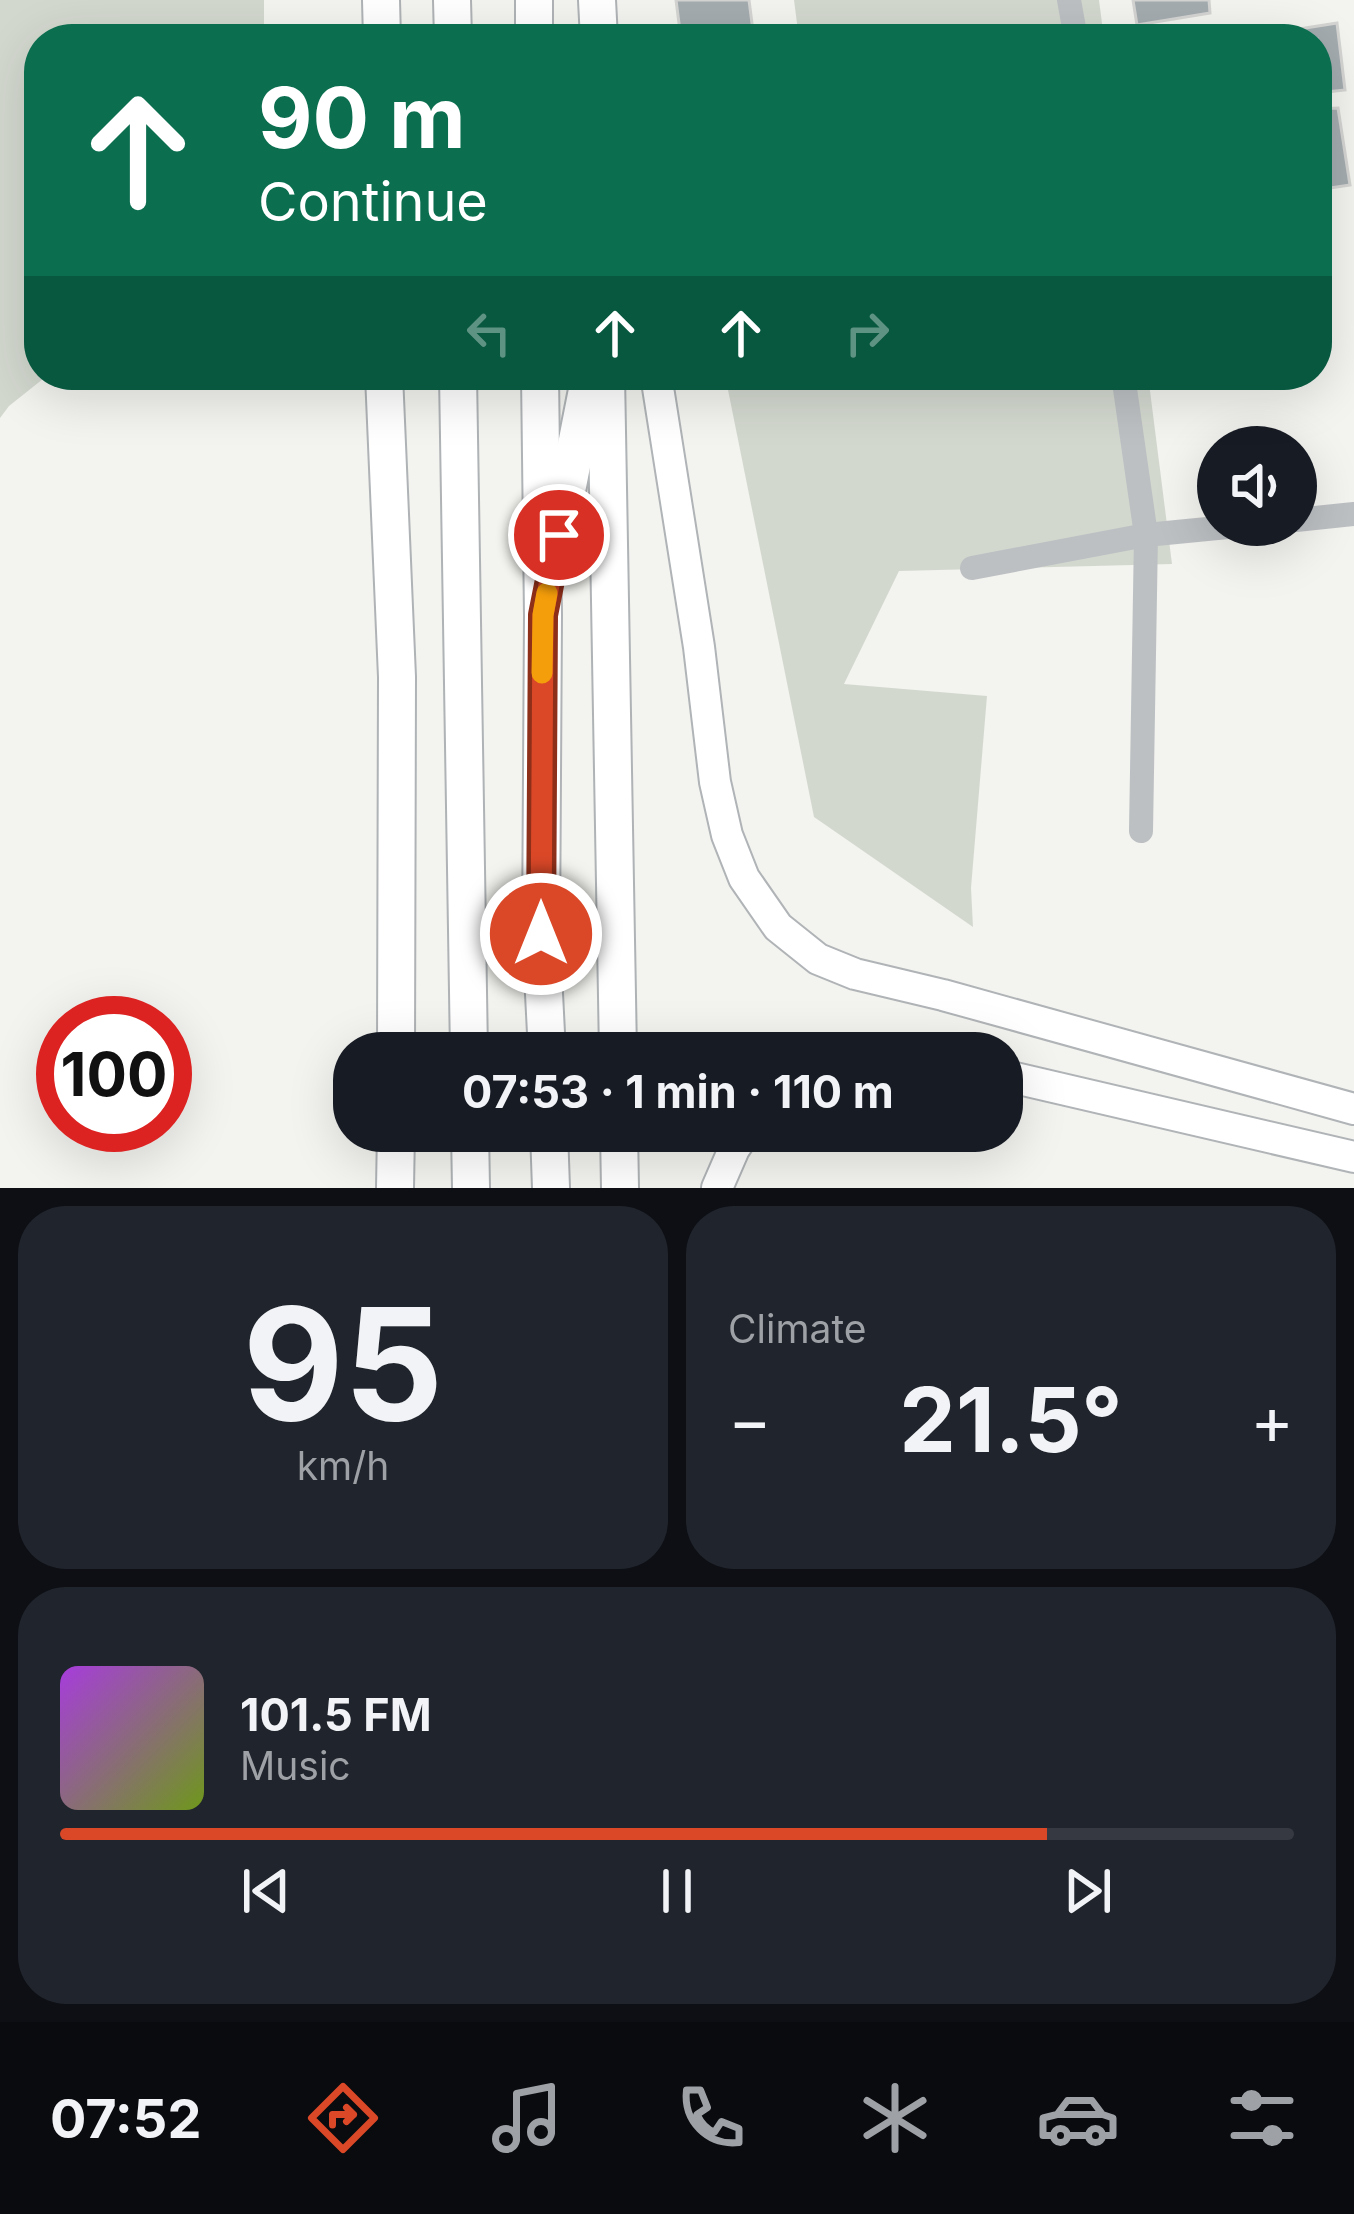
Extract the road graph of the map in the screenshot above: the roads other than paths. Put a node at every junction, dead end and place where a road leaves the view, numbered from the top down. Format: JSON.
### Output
{"nodes":[{"id":1,"x":385,"y":390,"type":"edge"},
{"id":2,"x":458,"y":390,"type":"edge"},
{"id":3,"x":540,"y":390,"type":"edge"},
{"id":4,"x":587,"y":390,"type":"edge"},
{"id":5,"x":606,"y":390,"type":"edge"},
{"id":6,"x":658,"y":390,"type":"edge"},
{"id":7,"x":1125,"y":390,"type":"edge"},
{"id":8,"x":1354,"y":514,"type":"edge"},
{"id":9,"x":1317,"y":518,"type":"edge"},
{"id":10,"x":1197,"y":530,"type":"edge"},
{"id":11,"x":1146,"y":536,"type":"junction"},
{"id":12,"x":973,"y":568,"type":"dead end"},
{"id":13,"x":543,"y":615,"type":"junction"},
{"id":14,"x":1141,"y":831,"type":"dead end"},
{"id":15,"x":396,"y":1032,"type":"edge"},
{"id":16,"x":469,"y":1032,"type":"edge"},
{"id":17,"x":546,"y":1032,"type":"edge"},
{"id":18,"x":618,"y":1032,"type":"edge"},
{"id":19,"x":1023,"y":1080,"type":"edge"},
{"id":20,"x":1354,"y":1109,"type":"edge"},
{"id":21,"x":396,"y":1152,"type":"edge"},
{"id":22,"x":470,"y":1152,"type":"edge"},
{"id":23,"x":550,"y":1152,"type":"edge"},
{"id":24,"x":620,"y":1152,"type":"edge"},
{"id":25,"x":733,"y":1152,"type":"edge"},
{"id":26,"x":1350,"y":1156,"type":"edge"},
{"id":27,"x":470,"y":1185,"type":"edge"},
{"id":28,"x":395,"y":1188,"type":"edge"},
{"id":29,"x":551,"y":1188,"type":"edge"},
{"id":30,"x":620,"y":1188,"type":"edge"},
{"id":31,"x":717,"y":1188,"type":"edge"}],
"edges":[{"from":1,"to":15,"type":"highway"},
{"from":2,"to":16,"type":"highway"},
{"from":3,"to":13,"type":"highway"},
{"from":4,"to":13,"type":"highway"},
{"from":5,"to":18,"type":"highway"},
{"from":6,"to":20,"type":"main road"},
{"from":7,"to":11,"type":"street"},
{"from":8,"to":9,"type":"street"},
{"from":10,"to":11,"type":"street"},
{"from":11,"to":12,"type":"street"},
{"from":11,"to":14,"type":"street"},
{"from":13,"to":17,"type":"highway"},
{"from":19,"to":26,"type":"main road"},
{"from":21,"to":28,"type":"highway"},
{"from":22,"to":27,"type":"highway"},
{"from":23,"to":29,"type":"highway"},
{"from":24,"to":30,"type":"highway"},
{"from":25,"to":31,"type":"main road"}]}
